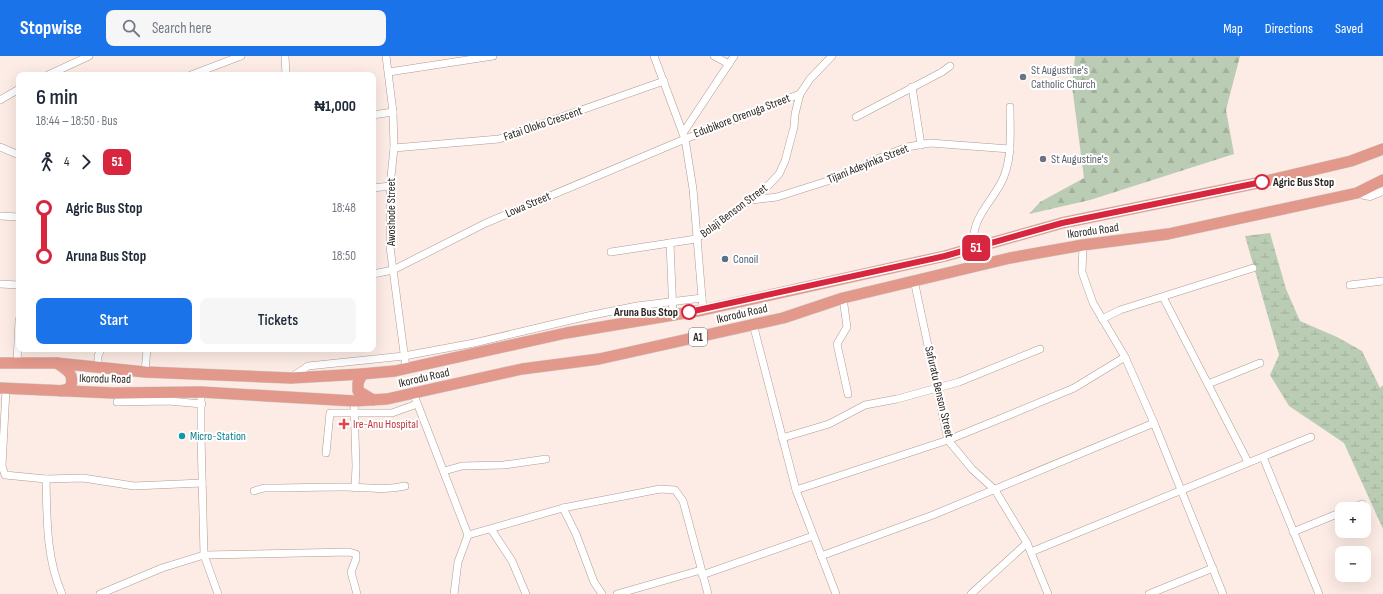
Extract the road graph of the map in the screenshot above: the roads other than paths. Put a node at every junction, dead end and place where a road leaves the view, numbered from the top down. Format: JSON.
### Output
{"nodes":[{"id":1,"x":89,"y":56,"type":"edge"},
{"id":2,"x":241,"y":56,"type":"edge"},
{"id":3,"x":285,"y":56,"type":"edge"},
{"id":4,"x":386,"y":56,"type":"edge"},
{"id":5,"x":494,"y":56,"type":"edge"},
{"id":6,"x":654,"y":56,"type":"edge"},
{"id":7,"x":714,"y":56,"type":"edge"},
{"id":8,"x":734,"y":56,"type":"edge"},
{"id":9,"x":832,"y":56,"type":"edge"},
{"id":10,"x":729,"y":64,"type":"junction"},
{"id":11,"x":950,"y":66,"type":"dead end"},
{"id":12,"x":54,"y":72,"type":"edge"},
{"id":13,"x":199,"y":72,"type":"edge"},
{"id":14,"x":286,"y":72,"type":"edge"},
{"id":15,"x":389,"y":72,"type":"junction"},
{"id":16,"x":664,"y":81,"type":"junction"},
{"id":17,"x":912,"y":87,"type":"junction"},
{"id":18,"x":16,"y":91,"type":"edge"},
{"id":19,"x":800,"y":94,"type":"junction"},
{"id":20,"x":0,"y":100,"type":"edge"},
{"id":21,"x":1010,"y":107,"type":"dead end"},
{"id":22,"x":393,"y":112,"type":"junction"},
{"id":23,"x":376,"y":115,"type":"edge"},
{"id":24,"x":856,"y":117,"type":"dead end"},
{"id":25,"x":684,"y":136,"type":"junction"},
{"id":26,"x":921,"y":144,"type":"junction"},
{"id":27,"x":0,"y":147,"type":"edge"},
{"id":28,"x":394,"y":148,"type":"junction"},
{"id":29,"x":1010,"y":149,"type":"junction"},
{"id":30,"x":1383,"y":149,"type":"edge"},
{"id":31,"x":16,"y":154,"type":"edge"},
{"id":32,"x":1383,"y":180,"type":"edge"},
{"id":33,"x":390,"y":186,"type":"junction"},
{"id":34,"x":376,"y":188,"type":"edge"},
{"id":35,"x":1361,"y":191,"type":"junction"},
{"id":36,"x":1383,"y":191,"type":"edge"},
{"id":37,"x":752,"y":200,"type":"junction"},
{"id":38,"x":0,"y":216,"type":"edge"},
{"id":39,"x":16,"y":217,"type":"edge"},
{"id":40,"x":696,"y":240,"type":"junction"},
{"id":41,"x":670,"y":243,"type":"junction"},
{"id":42,"x":1083,"y":245,"type":"junction"},
{"id":43,"x":970,"y":250,"type":"junction"},
{"id":44,"x":611,"y":252,"type":"dead end"},
{"id":45,"x":1253,"y":268,"type":"dead end"},
{"id":46,"x":393,"y":270,"type":"junction"},
{"id":47,"x":376,"y":273,"type":"edge"},
{"id":48,"x":914,"y":280,"type":"junction"},
{"id":49,"x":1383,"y":281,"type":"edge"},
{"id":50,"x":0,"y":284,"type":"edge"},
{"id":51,"x":16,"y":285,"type":"edge"},
{"id":52,"x":1350,"y":285,"type":"dead end"},
{"id":53,"x":1163,"y":297,"type":"junction"},
{"id":54,"x":702,"y":298,"type":"junction"},
{"id":55,"x":843,"y":298,"type":"junction"},
{"id":56,"x":673,"y":302,"type":"junction"},
{"id":57,"x":703,"y":310,"type":"junction"},
{"id":58,"x":674,"y":314,"type":"junction"},
{"id":59,"x":1102,"y":318,"type":"junction"},
{"id":60,"x":753,"y":324,"type":"junction"},
{"id":61,"x":1040,"y":349,"type":"dead end"},
{"id":62,"x":17,"y":352,"type":"edge"},
{"id":63,"x":100,"y":352,"type":"edge"},
{"id":64,"x":147,"y":352,"type":"edge"},
{"id":65,"x":404,"y":356,"type":"junction"},
{"id":66,"x":1125,"y":357,"type":"junction"},
{"id":67,"x":17,"y":362,"type":"junction"},
{"id":68,"x":0,"y":363,"type":"edge"},
{"id":69,"x":56,"y":363,"type":"junction"},
{"id":70,"x":1260,"y":363,"type":"dead end"},
{"id":71,"x":98,"y":367,"type":"junction"},
{"id":72,"x":406,"y":368,"type":"junction"},
{"id":73,"x":145,"y":372,"type":"junction"},
{"id":74,"x":362,"y":374,"type":"junction"},
{"id":75,"x":292,"y":378,"type":"junction"},
{"id":76,"x":1208,"y":384,"type":"junction"},
{"id":77,"x":3,"y":388,"type":"edge"},
{"id":78,"x":937,"y":389,"type":"junction"},
{"id":79,"x":60,"y":392,"type":"junction"},
{"id":80,"x":201,"y":392,"type":"junction"},
{"id":81,"x":848,"y":394,"type":"dead end"},
{"id":82,"x":415,"y":399,"type":"junction"},
{"id":83,"x":373,"y":400,"type":"junction"},
{"id":84,"x":354,"y":401,"type":"junction"},
{"id":85,"x":117,"y":402,"type":"dead end"},
{"id":86,"x":202,"y":404,"type":"junction"},
{"id":87,"x":354,"y":414,"type":"junction"},
{"id":88,"x":1154,"y":423,"type":"junction"},
{"id":89,"x":1311,"y":437,"type":"dead end"},
{"id":90,"x":782,"y":438,"type":"junction"},
{"id":91,"x":948,"y":440,"type":"junction"},
{"id":92,"x":326,"y":453,"type":"dead end"},
{"id":93,"x":1263,"y":457,"type":"junction"},
{"id":94,"x":546,"y":458,"type":"dead end"},
{"id":95,"x":1248,"y":462,"type":"junction"},
{"id":96,"x":444,"y":470,"type":"junction"},
{"id":97,"x":46,"y":479,"type":"junction"},
{"id":98,"x":202,"y":483,"type":"junction"},
{"id":99,"x":405,"y":486,"type":"dead end"},
{"id":100,"x":355,"y":488,"type":"junction"},
{"id":101,"x":796,"y":490,"type":"junction"},
{"id":102,"x":995,"y":490,"type":"junction"},
{"id":103,"x":1181,"y":490,"type":"junction"},
{"id":104,"x":254,"y":491,"type":"dead end"},
{"id":105,"x":563,"y":508,"type":"junction"},
{"id":106,"x":1335,"y":515,"type":"edge"},
{"id":107,"x":491,"y":529,"type":"junction"},
{"id":108,"x":1293,"y":532,"type":"junction"},
{"id":109,"x":468,"y":535,"type":"junction"},
{"id":110,"x":813,"y":536,"type":"junction"},
{"id":111,"x":1027,"y":543,"type":"junction"},
{"id":112,"x":1031,"y":552,"type":"junction"},
{"id":113,"x":204,"y":554,"type":"junction"},
{"id":114,"x":821,"y":556,"type":"junction"},
{"id":115,"x":1213,"y":568,"type":"junction"},
{"id":116,"x":701,"y":572,"type":"junction"},
{"id":117,"x":62,"y":594,"type":"edge"},
{"id":118,"x":100,"y":594,"type":"edge"},
{"id":119,"x":218,"y":594,"type":"edge"},
{"id":120,"x":357,"y":594,"type":"edge"},
{"id":121,"x":454,"y":594,"type":"edge"},
{"id":122,"x":526,"y":594,"type":"edge"},
{"id":123,"x":602,"y":594,"type":"edge"},
{"id":124,"x":617,"y":594,"type":"edge"},
{"id":125,"x":708,"y":594,"type":"edge"},
{"id":126,"x":836,"y":594,"type":"edge"},
{"id":127,"x":971,"y":594,"type":"edge"},
{"id":128,"x":1048,"y":594,"type":"edge"},
{"id":129,"x":1149,"y":594,"type":"edge"},
{"id":130,"x":1223,"y":594,"type":"edge"},
{"id":131,"x":1319,"y":594,"type":"edge"}],
"edges":[{"from":1,"to":12,"type":"street"},
{"from":2,"to":13,"type":"street"},
{"from":3,"to":14,"type":"street"},
{"from":4,"to":15,"type":"street","name":"Awoshode Street"},
{"from":5,"to":15,"type":"street"},
{"from":6,"to":16,"type":"street"},
{"from":7,"to":10,"type":"street"},
{"from":8,"to":10,"type":"street"},
{"from":9,"to":19,"type":"street","name":"Bolaji Benson Street"},
{"from":10,"to":25,"type":"street"},
{"from":11,"to":17,"type":"street"},
{"from":15,"to":22,"type":"street","name":"Awoshode Street"},
{"from":16,"to":25,"type":"street"},
{"from":16,"to":28,"type":"street","name":"Fatai Oloko Crescent"},
{"from":17,"to":24,"type":"street"},
{"from":17,"to":26,"type":"street"},
{"from":18,"to":20,"type":"street"},
{"from":19,"to":25,"type":"street","name":"Edubikore Orenuga Street"},
{"from":19,"to":37,"type":"street","name":"Bolaji Benson Street"},
{"from":21,"to":29,"type":"street"},
{"from":22,"to":23,"type":"street"},
{"from":22,"to":28,"type":"street","name":"Awoshode Street"},
{"from":25,"to":40,"type":"street"},
{"from":25,"to":46,"type":"street","name":"Lowa Street"},
{"from":26,"to":29,"type":"street","name":"Tijani Adeyinka Street"},
{"from":26,"to":37,"type":"street","name":"Tijani Adeyinka Street"},
{"from":27,"to":31,"type":"street"},
{"from":28,"to":33,"type":"street","name":"Awoshode Street"},
{"from":29,"to":43,"type":"street"},
{"from":30,"to":43,"type":"highway","name":"Ikorodu Road","number":"A1"},
{"from":32,"to":35,"type":"highway","name":"Ikorodu Road","number":"A1"},
{"from":33,"to":34,"type":"street"},
{"from":33,"to":46,"type":"street","name":"Awoshode Street"},
{"from":35,"to":36,"type":"street"},
{"from":35,"to":42,"type":"highway","name":"Ikorodu Road","number":"A1"},
{"from":37,"to":40,"type":"street","name":"Bolaji Benson Street"},
{"from":38,"to":39,"type":"street"},
{"from":40,"to":41,"type":"street"},
{"from":40,"to":54,"type":"street"},
{"from":41,"to":44,"type":"street"},
{"from":41,"to":56,"type":"street"},
{"from":42,"to":48,"type":"highway","name":"Ikorodu Road","number":"A1"},
{"from":42,"to":59,"type":"street"},
{"from":43,"to":57,"type":"highway","name":"Ikorodu Road","number":"A1"},
{"from":45,"to":53,"type":"street"},
{"from":46,"to":47,"type":"street","name":"Lowa Street"},
{"from":46,"to":65,"type":"street","name":"Awoshode Street"},
{"from":48,"to":55,"type":"highway","name":"Ikorodu Road","number":"A1"},
{"from":48,"to":78,"type":"street","name":"Safuratu Benson Street"},
{"from":49,"to":52,"type":"street"},
{"from":50,"to":51,"type":"street"},
{"from":53,"to":59,"type":"street"},
{"from":53,"to":76,"type":"street"},
{"from":54,"to":56,"type":"street"},
{"from":54,"to":57,"type":"street"},
{"from":55,"to":60,"type":"highway","name":"Ikorodu Road","number":"A1"},
{"from":55,"to":81,"type":"street"},
{"from":56,"to":58,"type":"street"},
{"from":56,"to":65,"type":"street"},
{"from":57,"to":58,"type":"highway","name":"Ikorodu Road","number":"A1"},
{"from":58,"to":72,"type":"highway","name":"Ikorodu Road","number":"A1"},
{"from":59,"to":66,"type":"street"},
{"from":60,"to":82,"type":"highway","name":"Ikorodu Road","number":"A1"},
{"from":60,"to":90,"type":"street"},
{"from":61,"to":78,"type":"street"},
{"from":62,"to":67,"type":"street"},
{"from":63,"to":71,"type":"street"},
{"from":64,"to":73,"type":"street"},
{"from":65,"to":72,"type":"street","name":"Awoshode Street"},
{"from":65,"to":75,"type":"street"},
{"from":66,"to":88,"type":"street"},
{"from":66,"to":91,"type":"street"},
{"from":67,"to":68,"type":"highway","name":"Ikorodu Road","number":"A1"},
{"from":67,"to":69,"type":"highway","name":"Ikorodu Road","number":"A1"},
{"from":69,"to":71,"type":"highway","name":"Ikorodu Road","number":"A1"},
{"from":69,"to":79,"type":"highway"},
{"from":70,"to":76,"type":"street"},
{"from":71,"to":73,"type":"highway","name":"Ikorodu Road","number":"A1"},
{"from":72,"to":74,"type":"highway","name":"Ikorodu Road","number":"A1"},
{"from":73,"to":75,"type":"highway","name":"Ikorodu Road","number":"A1"},
{"from":74,"to":75,"type":"highway","name":"Ikorodu Road","number":"A1"},
{"from":74,"to":83,"type":"highway"},
{"from":76,"to":95,"type":"street"},
{"from":77,"to":79,"type":"highway","name":"Ikorodu Road","number":"A1"},
{"from":77,"to":97,"type":"street"},
{"from":78,"to":90,"type":"street"},
{"from":78,"to":91,"type":"street","name":"Safuratu Benson Street"},
{"from":79,"to":80,"type":"highway","name":"Ikorodu Road","number":"A1"},
{"from":80,"to":84,"type":"highway","name":"Ikorodu Road","number":"A1"},
{"from":80,"to":86,"type":"street"},
{"from":82,"to":83,"type":"highway","name":"Ikorodu Road","number":"A1"},
{"from":82,"to":87,"type":"street"},
{"from":82,"to":96,"type":"street"},
{"from":83,"to":84,"type":"highway","name":"Ikorodu Road","number":"A1"},
{"from":84,"to":87,"type":"street"},
{"from":85,"to":86,"type":"street"},
{"from":86,"to":98,"type":"street"},
{"from":87,"to":92,"type":"street"},
{"from":87,"to":100,"type":"street"},
{"from":88,"to":102,"type":"street"},
{"from":88,"to":103,"type":"street"},
{"from":89,"to":93,"type":"street"},
{"from":90,"to":101,"type":"street"},
{"from":91,"to":101,"type":"street"},
{"from":91,"to":102,"type":"street","name":"Safuratu Benson Street"},
{"from":93,"to":95,"type":"street"},
{"from":93,"to":108,"type":"street"},
{"from":94,"to":96,"type":"street"},
{"from":95,"to":103,"type":"street"},
{"from":96,"to":109,"type":"street"},
{"from":97,"to":98,"type":"street"},
{"from":97,"to":117,"type":"street"},
{"from":98,"to":113,"type":"street"},
{"from":99,"to":100,"type":"street"},
{"from":100,"to":104,"type":"street"},
{"from":101,"to":110,"type":"street"},
{"from":102,"to":111,"type":"street","name":"Safuratu Benson Street"},
{"from":102,"to":114,"type":"street"},
{"from":103,"to":112,"type":"street"},
{"from":103,"to":115,"type":"street"},
{"from":105,"to":107,"type":"street"},
{"from":105,"to":116,"type":"street"},
{"from":105,"to":123,"type":"street"},
{"from":106,"to":108,"type":"street"},
{"from":107,"to":109,"type":"street"},
{"from":107,"to":122,"type":"street"},
{"from":108,"to":131,"type":"street"},
{"from":109,"to":121,"type":"street"},
{"from":110,"to":114,"type":"street"},
{"from":110,"to":116,"type":"street"},
{"from":111,"to":112,"type":"street","name":"Safuratu Benson Street"},
{"from":111,"to":127,"type":"street"},
{"from":112,"to":128,"type":"street","name":"Safuratu Benson Street"},
{"from":113,"to":118,"type":"street"},
{"from":113,"to":119,"type":"street"},
{"from":113,"to":120,"type":"street"},
{"from":114,"to":126,"type":"street"},
{"from":115,"to":129,"type":"street"},
{"from":115,"to":130,"type":"street"},
{"from":116,"to":124,"type":"street"},
{"from":116,"to":125,"type":"street"}]}
